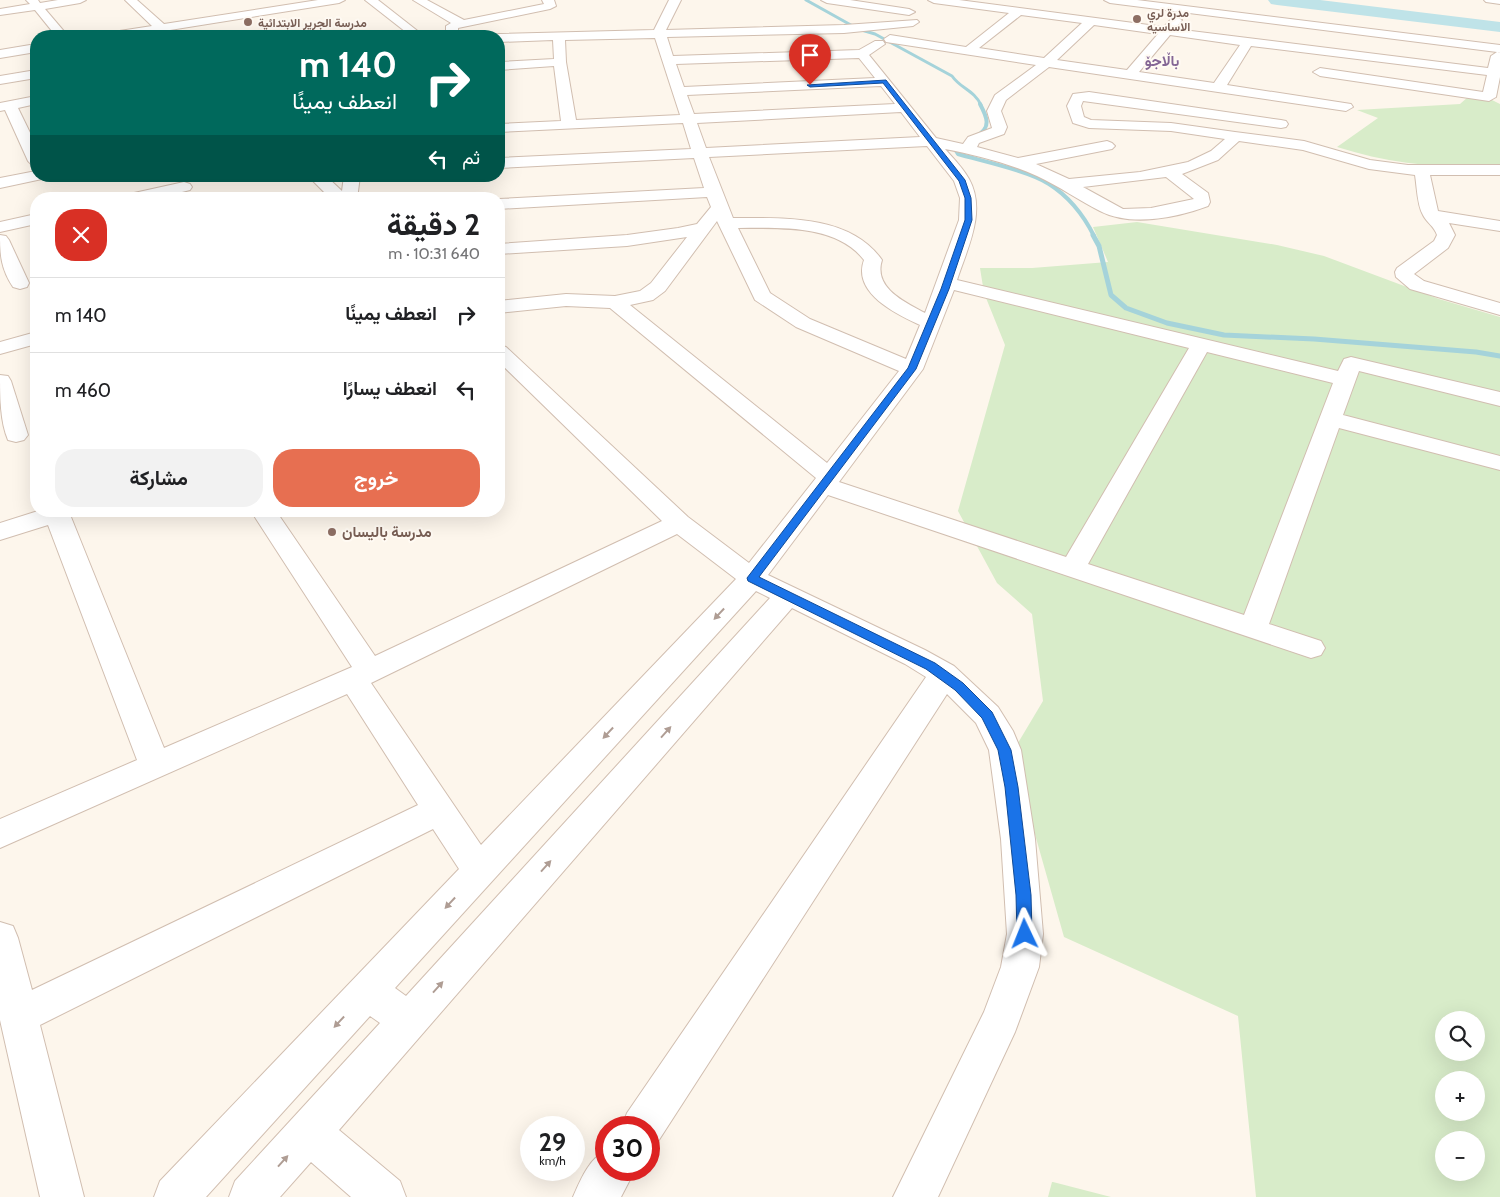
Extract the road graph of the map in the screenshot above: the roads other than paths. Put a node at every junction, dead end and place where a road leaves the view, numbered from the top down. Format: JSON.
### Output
{"nodes":[{"id":1,"x":80,"y":0,"type":"edge"},
{"id":2,"x":131,"y":0,"type":"edge"},
{"id":3,"x":276,"y":0,"type":"edge"},
{"id":4,"x":339,"y":0,"type":"edge"},
{"id":5,"x":371,"y":0,"type":"edge"},
{"id":6,"x":439,"y":0,"type":"edge"},
{"id":7,"x":548,"y":0,"type":"edge"},
{"id":8,"x":675,"y":0,"type":"edge"},
{"id":9,"x":827,"y":0,"type":"edge"},
{"id":10,"x":967,"y":0,"type":"edge"},
{"id":11,"x":1110,"y":0,"type":"edge"},
{"id":12,"x":1490,"y":0,"type":"edge"},
{"id":13,"x":422,"y":1,"type":"edge"},
{"id":14,"x":1500,"y":1,"type":"edge"},
{"id":15,"x":947,"y":2,"type":"junction"},
{"id":16,"x":35,"y":3,"type":"edge"},
{"id":17,"x":933,"y":5,"type":"edge"},
{"id":18,"x":286,"y":8,"type":"junction"},
{"id":19,"x":460,"y":9,"type":"dead end"},
{"id":20,"x":1185,"y":9,"type":"junction"},
{"id":21,"x":1020,"y":11,"type":"junction"},
{"id":22,"x":0,"y":12,"type":"edge"},
{"id":23,"x":441,"y":12,"type":"junction"},
{"id":24,"x":168,"y":13,"type":"dead end"},
{"id":25,"x":148,"y":16,"type":"junction"},
{"id":26,"x":1092,"y":21,"type":"junction"},
{"id":27,"x":913,"y":22,"type":"junction"},
{"id":28,"x":462,"y":24,"type":"junction"},
{"id":29,"x":1334,"y":28,"type":"junction"},
{"id":30,"x":844,"y":29,"type":"junction"},
{"id":31,"x":57,"y":30,"type":"edge"},
{"id":32,"x":163,"y":30,"type":"edge"},
{"id":33,"x":175,"y":30,"type":"edge"},
{"id":34,"x":410,"y":30,"type":"edge"},
{"id":35,"x":452,"y":30,"type":"edge"},
{"id":36,"x":1166,"y":31,"type":"junction"},
{"id":37,"x":659,"y":33,"type":"junction"},
{"id":38,"x":560,"y":36,"type":"junction"},
{"id":39,"x":505,"y":38,"type":"edge"},
{"id":40,"x":1248,"y":42,"type":"junction"},
{"id":41,"x":877,"y":46,"type":"junction"},
{"id":42,"x":30,"y":49,"type":"edge"},
{"id":43,"x":1499,"y":49,"type":"edge"},
{"id":44,"x":969,"y":50,"type":"junction"},
{"id":45,"x":1326,"y":51,"type":"junction"},
{"id":46,"x":0,"y":54,"type":"edge"},
{"id":47,"x":668,"y":60,"type":"junction"},
{"id":48,"x":560,"y":62,"type":"junction"},
{"id":49,"x":1047,"y":62,"type":"junction"},
{"id":50,"x":505,"y":66,"type":"edge"},
{"id":51,"x":1320,"y":72,"type":"junction"},
{"id":52,"x":1497,"y":73,"type":"edge"},
{"id":53,"x":30,"y":75,"type":"edge"},
{"id":54,"x":1130,"y":75,"type":"junction"},
{"id":55,"x":0,"y":80,"type":"edge"},
{"id":56,"x":884,"y":82,"type":"junction"},
{"id":57,"x":1218,"y":88,"type":"junction"},
{"id":58,"x":679,"y":91,"type":"junction"},
{"id":59,"x":1288,"y":99,"type":"junction"},
{"id":60,"x":30,"y":101,"type":"edge"},
{"id":61,"x":1306,"y":102,"type":"junction"},
{"id":62,"x":5,"y":106,"type":"edge"},
{"id":63,"x":1346,"y":107,"type":"dead end"},
{"id":64,"x":904,"y":108,"type":"junction"},
{"id":65,"x":688,"y":118,"type":"junction"},
{"id":66,"x":569,"y":124,"type":"junction"},
{"id":67,"x":1281,"y":124,"type":"junction"},
{"id":68,"x":505,"y":128,"type":"edge"},
{"id":69,"x":1235,"y":136,"type":"junction"},
{"id":70,"x":1276,"y":142,"type":"junction"},
{"id":71,"x":938,"y":143,"type":"junction"},
{"id":72,"x":1107,"y":146,"type":"dead end"},
{"id":73,"x":968,"y":149,"type":"junction"},
{"id":74,"x":30,"y":150,"type":"edge"},
{"id":75,"x":700,"y":152,"type":"junction"},
{"id":76,"x":1017,"y":162,"type":"junction"},
{"id":77,"x":505,"y":163,"type":"edge"},
{"id":78,"x":1500,"y":170,"type":"edge"},
{"id":79,"x":1168,"y":171,"type":"junction"},
{"id":80,"x":1422,"y":172,"type":"junction"},
{"id":81,"x":30,"y":177,"type":"edge"},
{"id":82,"x":323,"y":182,"type":"edge"},
{"id":83,"x":0,"y":183,"type":"edge"},
{"id":84,"x":1068,"y":184,"type":"junction"},
{"id":85,"x":185,"y":187,"type":"edge"},
{"id":86,"x":162,"y":192,"type":"edge"},
{"id":87,"x":333,"y":192,"type":"edge"},
{"id":88,"x":505,"y":204,"type":"edge"},
{"id":89,"x":720,"y":207,"type":"junction"},
{"id":90,"x":1431,"y":215,"type":"junction"},
{"id":91,"x":30,"y":220,"type":"edge"},
{"id":92,"x":1500,"y":226,"type":"edge"},
{"id":93,"x":0,"y":227,"type":"edge"},
{"id":94,"x":703,"y":228,"type":"junction"},
{"id":95,"x":0,"y":240,"type":"edge"},
{"id":96,"x":505,"y":249,"type":"edge"},
{"id":97,"x":28,"y":281,"type":"edge"},
{"id":98,"x":947,"y":283,"type":"junction"},
{"id":99,"x":0,"y":288,"type":"edge"},
{"id":100,"x":615,"y":302,"type":"junction"},
{"id":101,"x":505,"y":306,"type":"edge"},
{"id":102,"x":1500,"y":309,"type":"edge"},
{"id":103,"x":931,"y":323,"type":"junction"},
{"id":104,"x":30,"y":340,"type":"edge"},
{"id":105,"x":1201,"y":345,"type":"junction"},
{"id":106,"x":0,"y":348,"type":"edge"},
{"id":107,"x":505,"y":363,"type":"edge"},
{"id":108,"x":912,"y":369,"type":"junction"},
{"id":109,"x":1345,"y":379,"type":"junction"},
{"id":110,"x":0,"y":381,"type":"edge"},
{"id":111,"x":1500,"y":400,"type":"edge"},
{"id":112,"x":1331,"y":419,"type":"junction"},
{"id":113,"x":17,"y":434,"type":"edge"},
{"id":114,"x":1500,"y":463,"type":"edge"},
{"id":115,"x":826,"y":481,"type":"junction"},
{"id":116,"x":46,"y":517,"type":"edge"},
{"id":117,"x":63,"y":517,"type":"edge"},
{"id":118,"x":267,"y":517,"type":"edge"},
{"id":119,"x":680,"y":523,"type":"junction"},
{"id":120,"x":0,"y":532,"type":"edge"},
{"id":121,"x":1073,"y":568,"type":"junction"},
{"id":122,"x":752,"y":578,"type":"junction"},
{"id":123,"x":788,"y":595,"type":"junction"},
{"id":124,"x":1253,"y":629,"type":"junction"},
{"id":125,"x":1311,"y":648,"type":"dead end"},
{"id":126,"x":944,"y":674,"type":"junction"},
{"id":127,"x":361,"y":675,"type":"junction"},
{"id":128,"x":155,"y":766,"type":"junction"},
{"id":129,"x":440,"y":810,"type":"junction"},
{"id":130,"x":0,"y":834,"type":"edge"},
{"id":131,"x":479,"y":871,"type":"junction"},
{"id":132,"x":0,"y":938,"type":"edge"},
{"id":133,"x":367,"y":991,"type":"junction"},
{"id":134,"x":19,"y":1016,"type":"junction"},
{"id":135,"x":408,"y":1020,"type":"junction"},
{"id":136,"x":650,"y":1116,"type":"edge"},
{"id":137,"x":309,"y":1132,"type":"junction"},
{"id":138,"x":606,"y":1181,"type":"edge"},
{"id":139,"x":62,"y":1197,"type":"edge"},
{"id":140,"x":176,"y":1197,"type":"edge"},
{"id":141,"x":250,"y":1197,"type":"edge"},
{"id":142,"x":384,"y":1197,"type":"edge"},
{"id":143,"x":595,"y":1197,"type":"edge"},
{"id":144,"x":915,"y":1197,"type":"edge"}],
"edges":[{"from":1,"to":16,"type":"street"},
{"from":2,"to":25,"type":"street"},
{"from":3,"to":18,"type":"street"},
{"from":4,"to":18,"type":"street"},
{"from":5,"to":34,"type":"street"},
{"from":6,"to":13,"type":"street"},
{"from":7,"to":28,"type":"street"},
{"from":8,"to":37,"type":"street"},
{"from":9,"to":27,"type":"street"},
{"from":10,"to":15,"type":"street"},
{"from":11,"to":20,"type":"street"},
{"from":12,"to":14,"type":"street"},
{"from":13,"to":23,"type":"street"},
{"from":15,"to":17,"type":"street"},
{"from":15,"to":21,"type":"street"},
{"from":16,"to":22,"type":"street"},
{"from":16,"to":31,"type":"street"},
{"from":18,"to":33,"type":"street"},
{"from":19,"to":23,"type":"street"},
{"from":20,"to":29,"type":"street"},
{"from":20,"to":36,"type":"street"},
{"from":21,"to":26,"type":"street"},
{"from":21,"to":44,"type":"street"},
{"from":23,"to":28,"type":"street"},
{"from":24,"to":25,"type":"street"},
{"from":25,"to":32,"type":"street"},
{"from":26,"to":36,"type":"street"},
{"from":26,"to":49,"type":"street"},
{"from":27,"to":30,"type":"street"},
{"from":27,"to":41,"type":"street"},
{"from":28,"to":35,"type":"street"},
{"from":29,"to":43,"type":"street"},
{"from":29,"to":45,"type":"street"},
{"from":30,"to":37,"type":"street"},
{"from":30,"to":41,"type":"street"},
{"from":36,"to":40,"type":"street"},
{"from":36,"to":54,"type":"street"},
{"from":37,"to":38,"type":"street"},
{"from":37,"to":47,"type":"street"},
{"from":38,"to":39,"type":"street"},
{"from":38,"to":48,"type":"street"},
{"from":40,"to":45,"type":"street"},
{"from":40,"to":57,"type":"street"},
{"from":41,"to":44,"type":"street"},
{"from":41,"to":47,"type":"street"},
{"from":41,"to":56,"type":"street"},
{"from":42,"to":46,"type":"street"},
{"from":43,"to":52,"type":"street"},
{"from":44,"to":49,"type":"street"},
{"from":45,"to":51,"type":"street"},
{"from":45,"to":52,"type":"street"},
{"from":47,"to":58,"type":"street"},
{"from":48,"to":50,"type":"street"},
{"from":48,"to":66,"type":"street"},
{"from":49,"to":54,"type":"street"},
{"from":49,"to":73,"type":"street"},
{"from":51,"to":52,"type":"street"},
{"from":51,"to":61,"type":"street"},
{"from":53,"to":55,"type":"street"},
{"from":54,"to":57,"type":"street"},
{"from":56,"to":58,"type":"street"},
{"from":56,"to":64,"type":"street"},
{"from":57,"to":59,"type":"street"},
{"from":58,"to":65,"type":"street"},
{"from":59,"to":61,"type":"street"},
{"from":59,"to":67,"type":"street"},
{"from":60,"to":62,"type":"street"},
{"from":61,"to":63,"type":"street"},
{"from":62,"to":74,"type":"street"},
{"from":64,"to":65,"type":"street"},
{"from":64,"to":71,"type":"street"},
{"from":65,"to":66,"type":"street"},
{"from":65,"to":75,"type":"street"},
{"from":66,"to":68,"type":"street"},
{"from":67,"to":69,"type":"street"},
{"from":67,"to":70,"type":"street"},
{"from":69,"to":70,"type":"street"},
{"from":69,"to":79,"type":"street"},
{"from":70,"to":80,"type":"street"},
{"from":71,"to":73,"type":"street"},
{"from":71,"to":75,"type":"street"},
{"from":71,"to":98,"type":"street"},
{"from":72,"to":76,"type":"street"},
{"from":73,"to":76,"type":"street"},
{"from":75,"to":77,"type":"street"},
{"from":75,"to":89,"type":"street"},
{"from":76,"to":84,"type":"street"},
{"from":78,"to":80,"type":"street"},
{"from":79,"to":84,"type":"street"},
{"from":79,"to":84,"type":"street"},
{"from":80,"to":90,"type":"street"},
{"from":81,"to":83,"type":"street"},
{"from":82,"to":87,"type":"street"},
{"from":85,"to":86,"type":"street"},
{"from":88,"to":89,"type":"street"},
{"from":89,"to":94,"type":"street"},
{"from":89,"to":103,"type":"street"},
{"from":89,"to":108,"type":"street"},
{"from":90,"to":92,"type":"street"},
{"from":90,"to":102,"type":"street"},
{"from":91,"to":93,"type":"street"},
{"from":94,"to":96,"type":"street"},
{"from":94,"to":100,"type":"street"},
{"from":95,"to":97,"type":"street"},
{"from":97,"to":99,"type":"street"},
{"from":98,"to":103,"type":"street"},
{"from":98,"to":105,"type":"street"},
{"from":100,"to":101,"type":"street"},
{"from":100,"to":115,"type":"street"},
{"from":103,"to":108,"type":"street"},
{"from":104,"to":106,"type":"street"},
{"from":105,"to":109,"type":"street"},
{"from":105,"to":121,"type":"street"},
{"from":107,"to":119,"type":"street"},
{"from":108,"to":115,"type":"street"},
{"from":109,"to":111,"type":"street"},
{"from":109,"to":112,"type":"street"},
{"from":110,"to":113,"type":"street"},
{"from":112,"to":114,"type":"street"},
{"from":112,"to":124,"type":"street"},
{"from":115,"to":121,"type":"street"},
{"from":115,"to":122,"type":"street"},
{"from":116,"to":120,"type":"street"},
{"from":117,"to":128,"type":"street"},
{"from":118,"to":127,"type":"street"},
{"from":119,"to":122,"type":"street"},
{"from":119,"to":127,"type":"street"},
{"from":121,"to":124,"type":"street"},
{"from":122,"to":123,"type":"street"},
{"from":122,"to":131,"type":"street","one_way":true},
{"from":123,"to":126,"type":"street"},
{"from":135,"to":123,"type":"street","one_way":true},
{"from":124,"to":125,"type":"street"},
{"from":126,"to":136,"type":"street"},
{"from":126,"to":144,"type":"street"},
{"from":127,"to":128,"type":"street"},
{"from":127,"to":129,"type":"street"},
{"from":128,"to":130,"type":"street"},
{"from":129,"to":131,"type":"street"},
{"from":129,"to":134,"type":"street"},
{"from":131,"to":133,"type":"street","one_way":true},
{"from":132,"to":134,"type":"street"},
{"from":133,"to":135,"type":"street"},
{"from":133,"to":140,"type":"street","one_way":true},
{"from":134,"to":139,"type":"street"},
{"from":135,"to":137,"type":"street"},
{"from":141,"to":137,"type":"street","one_way":true},
{"from":137,"to":142,"type":"street"},
{"from":138,"to":143,"type":"street"}]}
